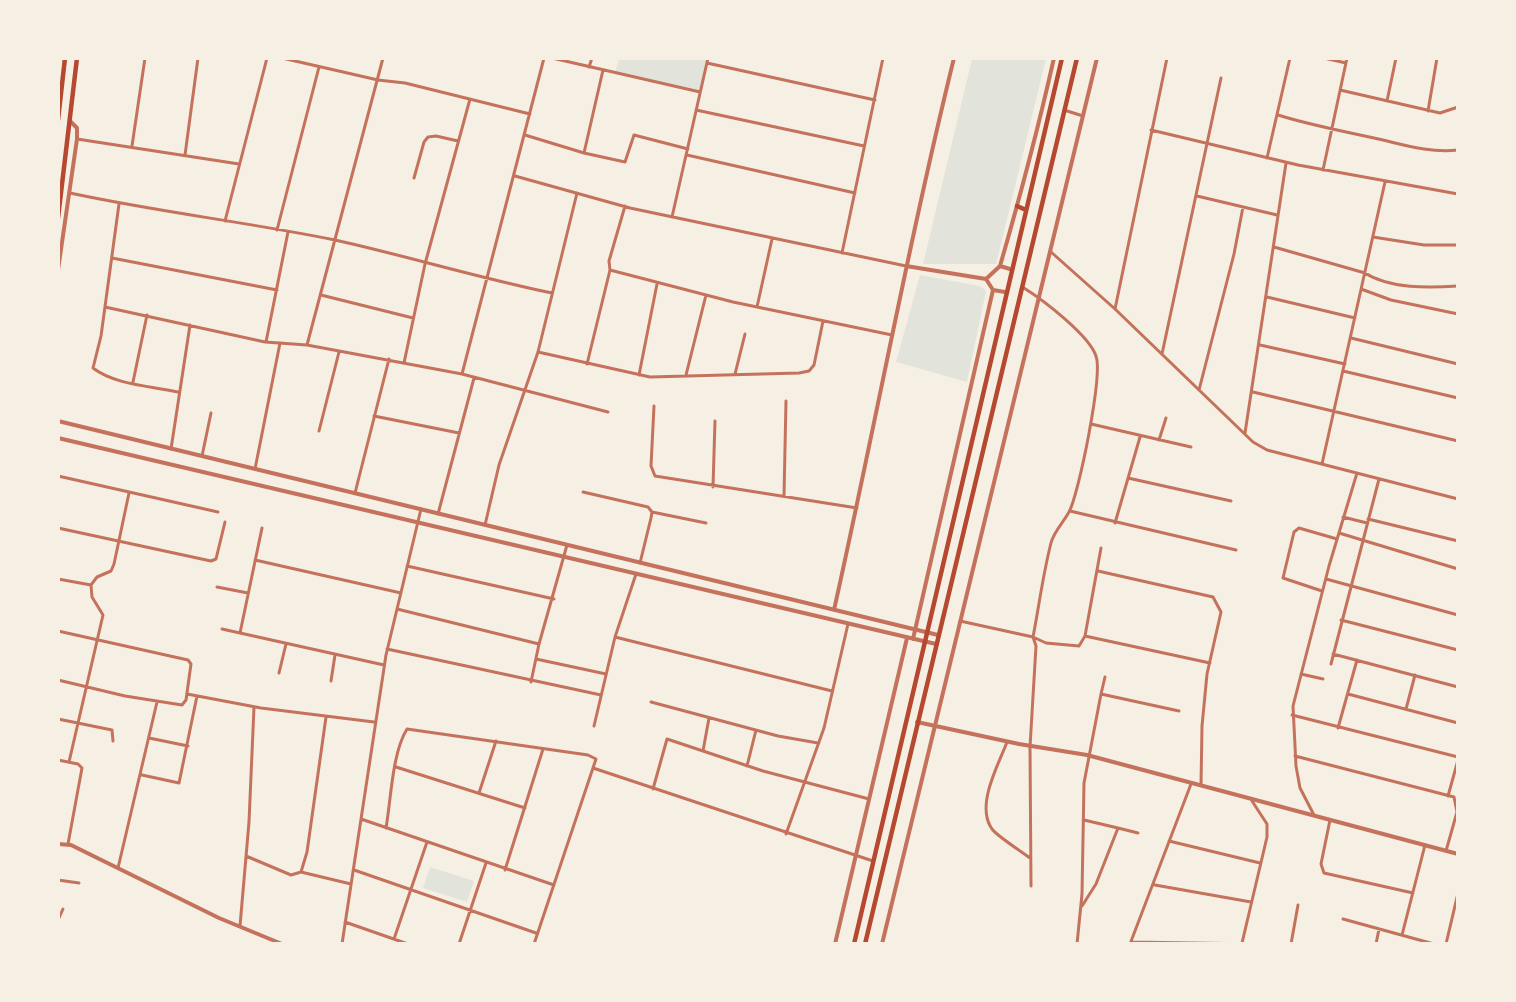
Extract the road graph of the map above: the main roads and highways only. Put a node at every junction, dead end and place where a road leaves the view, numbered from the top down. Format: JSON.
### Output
{"nodes":[{"id":1,"x":65,"y":58,"type":"edge"},
{"id":2,"x":77,"y":58,"type":"edge"},
{"id":3,"x":1062,"y":58,"type":"edge"},
{"id":4,"x":1077,"y":58,"type":"edge"},
{"id":5,"x":59,"y":104,"type":"edge"},
{"id":6,"x":58,"y":120,"type":"edge"},
{"id":7,"x":1017,"y":207,"type":"road end"},
{"id":8,"x":1026,"y":210,"type":"junction"},
{"id":9,"x":58,"y":218,"type":"edge"},
{"id":10,"x":854,"y":944,"type":"edge"},
{"id":11,"x":865,"y":944,"type":"edge"}],
"edges":[{"from":1,"to":5,"type":"main road"},
{"from":2,"to":9,"type":"main road"},
{"from":3,"to":8,"type":"main road"},
{"from":4,"to":11,"type":"main road"},
{"from":5,"to":6,"type":"main road"},
{"from":7,"to":8,"type":"main road"},
{"from":8,"to":10,"type":"main road"}]}
